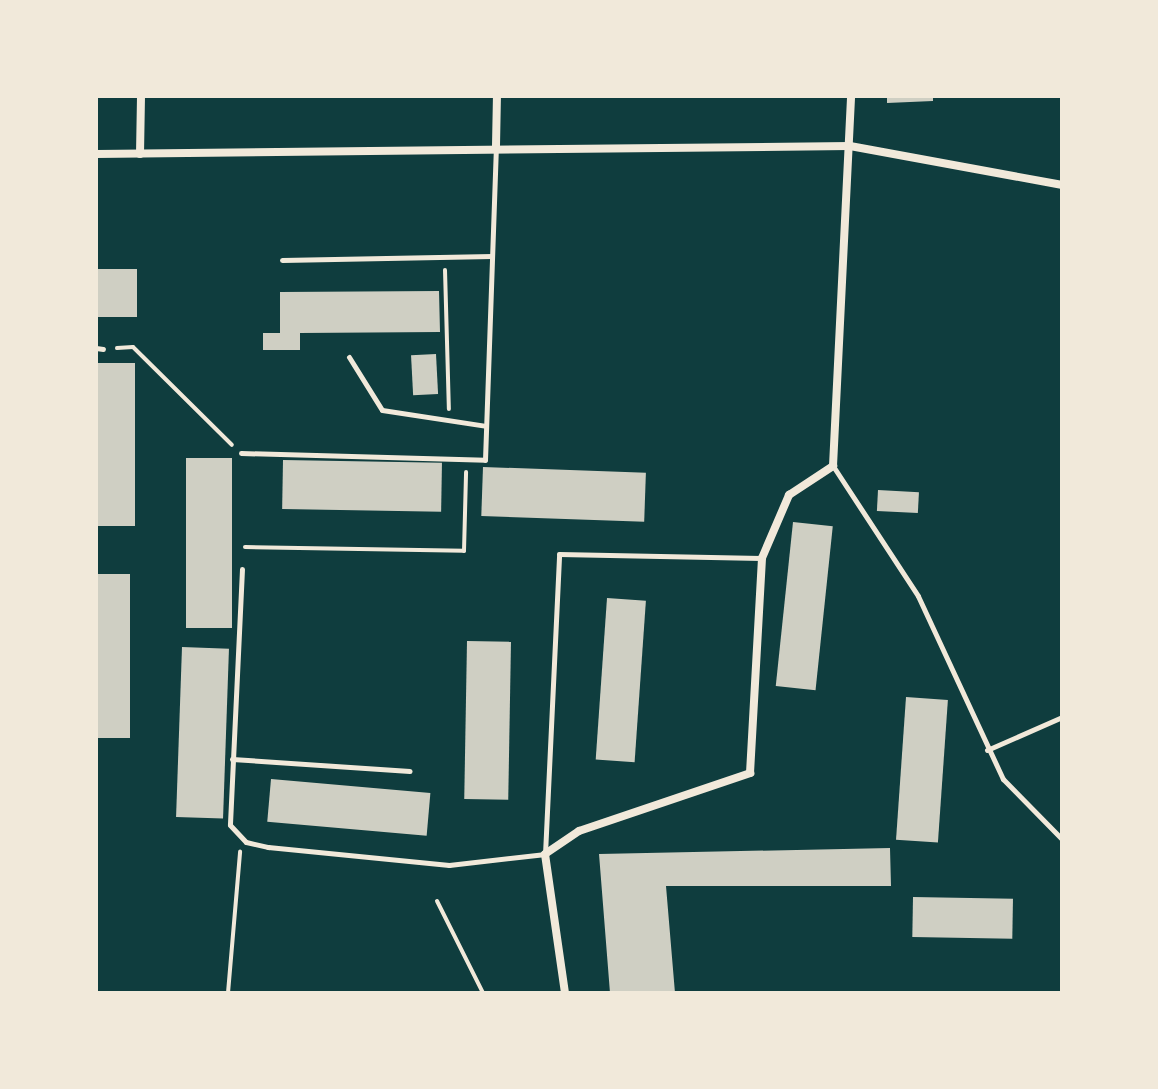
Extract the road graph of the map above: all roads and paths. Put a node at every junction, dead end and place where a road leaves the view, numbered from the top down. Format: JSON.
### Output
{"nodes":[{"id":1,"x":141,"y":96,"type":"edge"},
{"id":2,"x":497,"y":96,"type":"edge"},
{"id":3,"x":851,"y":96,"type":"edge"},
{"id":4,"x":496,"y":146,"type":"junction"},
{"id":5,"x":850,"y":146,"type":"junction"},
{"id":6,"x":96,"y":154,"type":"edge"},
{"id":7,"x":140,"y":154,"type":"junction"},
{"id":8,"x":1062,"y":185,"type":"edge"},
{"id":9,"x":492,"y":256,"type":"junction"},
{"id":10,"x":445,"y":257,"type":"junction"},
{"id":11,"x":282,"y":260,"type":"dead end"},
{"id":12,"x":133,"y":347,"type":"dead end"},
{"id":13,"x":349,"y":357,"type":"dead end"},
{"id":14,"x":449,"y":423,"type":"junction"},
{"id":15,"x":486,"y":426,"type":"junction"},
{"id":16,"x":241,"y":453,"type":"joint"},
{"id":17,"x":466,"y":460,"type":"junction"},
{"id":18,"x":833,"y":466,"type":"junction"},
{"id":19,"x":245,"y":547,"type":"dead end"},
{"id":20,"x":762,"y":558,"type":"junction"},
{"id":21,"x":242,"y":569,"type":"dead end"},
{"id":22,"x":1062,"y":717,"type":"edge"},
{"id":23,"x":987,"y":750,"type":"junction"},
{"id":24,"x":232,"y":759,"type":"junction"},
{"id":25,"x":410,"y":771,"type":"dead end"},
{"id":26,"x":1062,"y":839,"type":"edge"},
{"id":27,"x":240,"y":850,"type":"dead end"},
{"id":28,"x":545,"y":854,"type":"junction"},
{"id":29,"x":437,"y":901,"type":"dead end"},
{"id":30,"x":228,"y":993,"type":"edge"},
{"id":31,"x":483,"y":993,"type":"edge"},
{"id":32,"x":565,"y":993,"type":"edge"}],
"edges":[{"from":1,"to":7,"type":"street"},
{"from":2,"to":4,"type":"street"},
{"from":3,"to":5,"type":"street"},
{"from":4,"to":5,"type":"street"},
{"from":4,"to":7,"type":"street"},
{"from":4,"to":9,"type":"lane"},
{"from":5,"to":8,"type":"street"},
{"from":5,"to":18,"type":"street"},
{"from":6,"to":7,"type":"street"},
{"from":9,"to":10,"type":"lane"},
{"from":9,"to":15,"type":"lane"},
{"from":10,"to":11,"type":"lane"},
{"from":10,"to":14,"type":"path"},
{"from":12,"to":16,"type":"path"},
{"from":13,"to":14,"type":"lane"},
{"from":14,"to":15,"type":"lane"},
{"from":15,"to":17,"type":"lane"},
{"from":16,"to":17,"type":"lane"},
{"from":17,"to":19,"type":"path"},
{"from":18,"to":20,"type":"street"},
{"from":18,"to":23,"type":"lane"},
{"from":20,"to":28,"type":"street"},
{"from":20,"to":28,"type":"lane"},
{"from":21,"to":24,"type":"lane"},
{"from":22,"to":23,"type":"lane"},
{"from":23,"to":26,"type":"lane"},
{"from":24,"to":25,"type":"lane"},
{"from":24,"to":28,"type":"lane"},
{"from":27,"to":30,"type":"path"},
{"from":28,"to":32,"type":"street"},
{"from":29,"to":31,"type":"path"}]}
